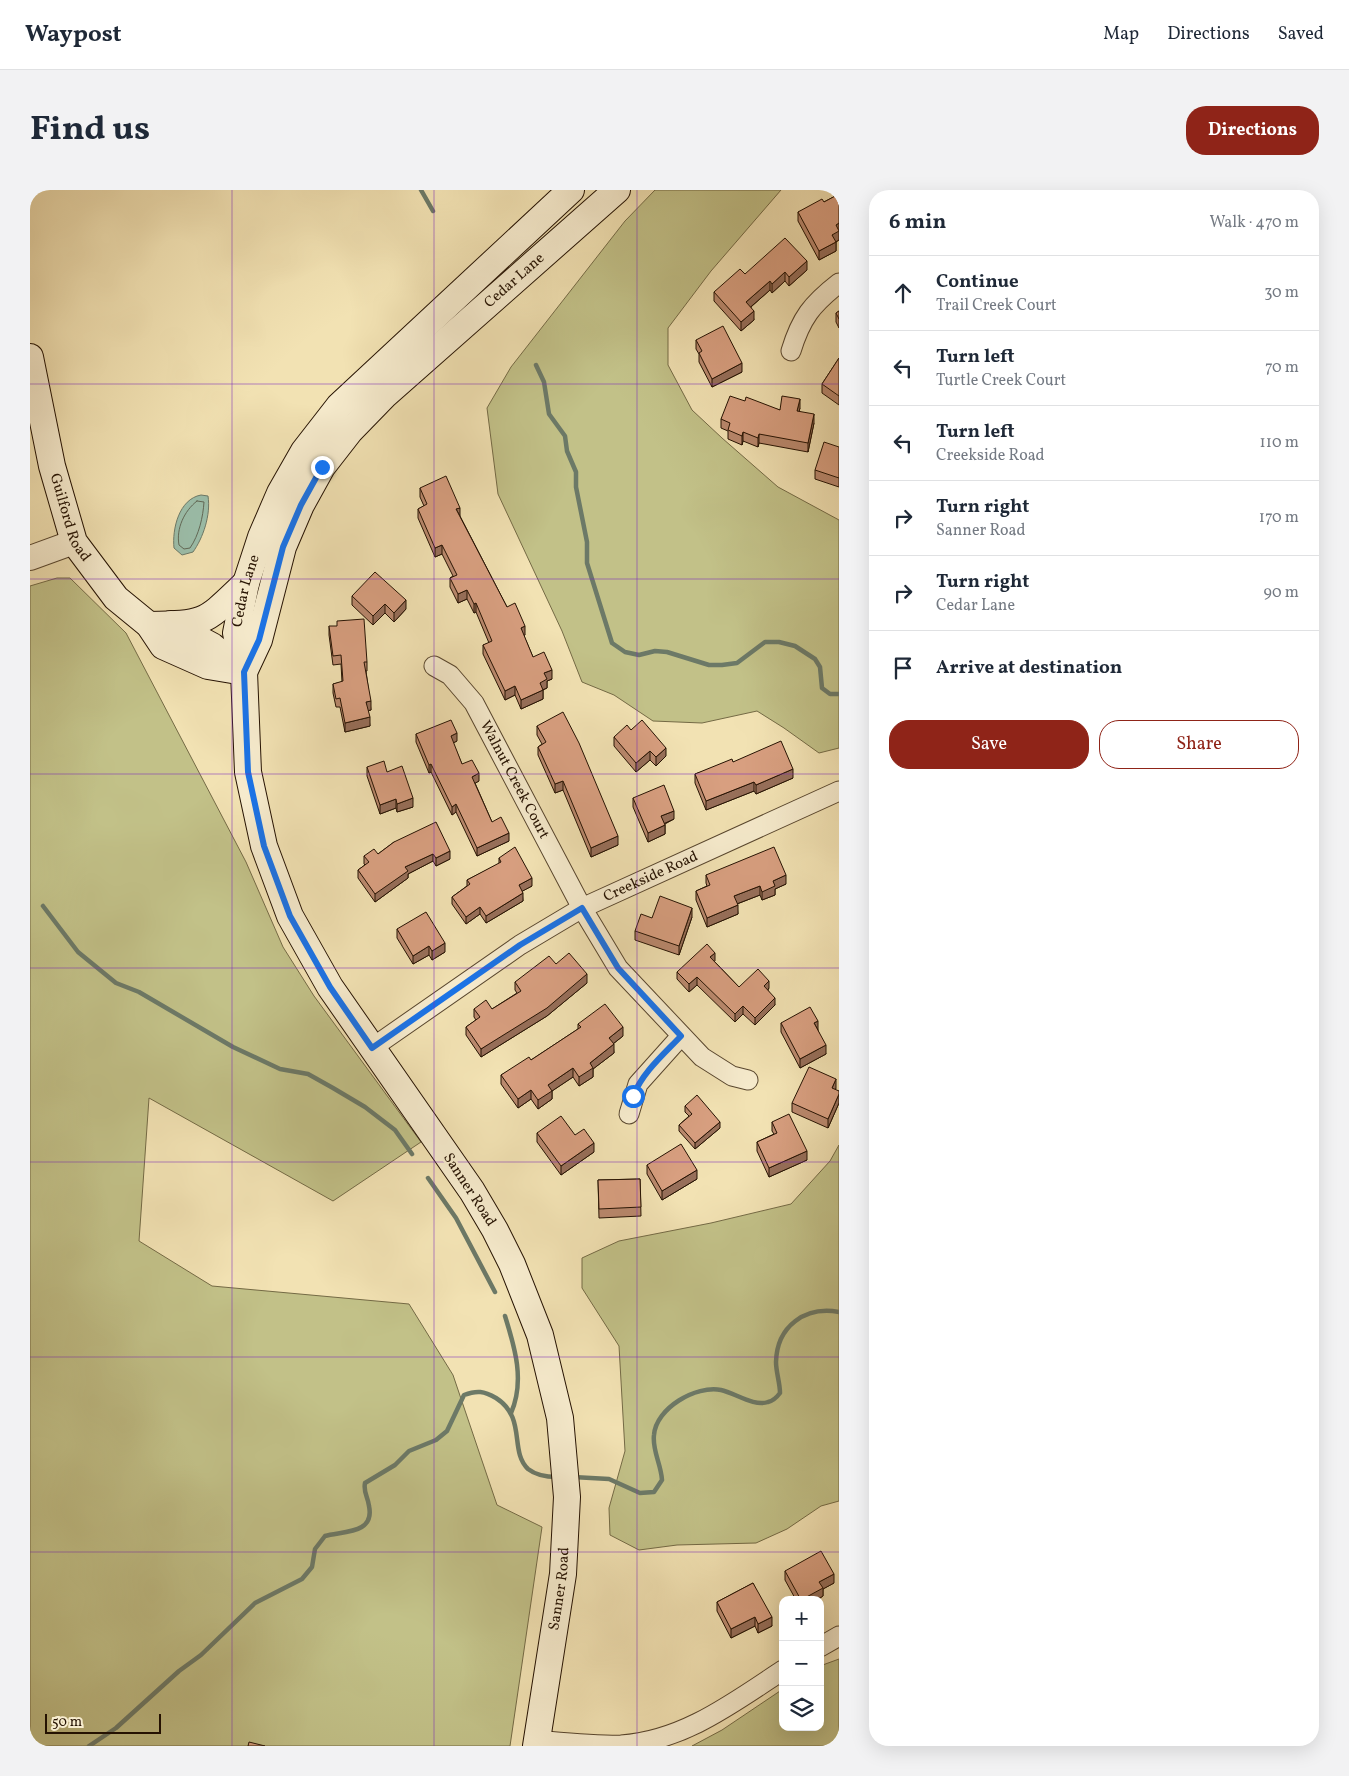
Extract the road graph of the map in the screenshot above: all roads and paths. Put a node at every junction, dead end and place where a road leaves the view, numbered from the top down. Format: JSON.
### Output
{"nodes":[{"id":1,"x":571,"y":190,"type":"edge"},
{"id":2,"x":617,"y":190,"type":"edge"},
{"id":3,"x":839,"y":283,"type":"edge"},
{"id":4,"x":792,"y":351,"type":"dead end"},
{"id":5,"x":30,"y":356,"type":"edge"},
{"id":6,"x":74,"y":542,"type":"junction"},
{"id":7,"x":30,"y":558,"type":"edge"},
{"id":8,"x":246,"y":583,"type":"junction"},
{"id":9,"x":160,"y":624,"type":"junction"},
{"id":10,"x":434,"y":666,"type":"dead end"},
{"id":11,"x":244,"y":672,"type":"junction"},
{"id":12,"x":839,"y":791,"type":"edge"},
{"id":13,"x":582,"y":908,"type":"junction"},
{"id":14,"x":681,"y":1036,"type":"junction"},
{"id":15,"x":372,"y":1048,"type":"junction"},
{"id":16,"x":748,"y":1080,"type":"dead end"},
{"id":17,"x":629,"y":1114,"type":"dead end"},
{"id":18,"x":839,"y":1636,"type":"edge"},
{"id":19,"x":824,"y":1644,"type":"edge"},
{"id":20,"x":779,"y":1673,"type":"edge"},
{"id":21,"x":537,"y":1743,"type":"edge"}],
"edges":[{"from":1,"to":8,"type":"main road","name":"Cedar Lane"},
{"from":2,"to":11,"type":"main road","name":"Cedar Lane"},
{"from":3,"to":4,"type":"street"},
{"from":5,"to":6,"type":"main road","name":"Guilford Road"},
{"from":6,"to":7,"type":"street"},
{"from":6,"to":9,"type":"main road","name":"Guilford Road"},
{"from":8,"to":9,"type":"main road"},
{"from":8,"to":11,"type":"main road","name":"Cedar Lane"},
{"from":9,"to":11,"type":"main road","name":"Guilford Road"},
{"from":10,"to":13,"type":"street","name":"Walnut Creek Court"},
{"from":11,"to":15,"type":"main road","name":"Sanner Road"},
{"from":12,"to":13,"type":"street","name":"Creekside Road"},
{"from":13,"to":14,"type":"street","name":"Walnut Creek Court"},
{"from":13,"to":15,"type":"street","name":"Creekside Road"},
{"from":14,"to":16,"type":"street","name":"Walnut Creek Court"},
{"from":14,"to":17,"type":"street"},
{"from":15,"to":21,"type":"main road","name":"Sanner Road"},
{"from":18,"to":19,"type":"street"},
{"from":20,"to":21,"type":"street"}]}
